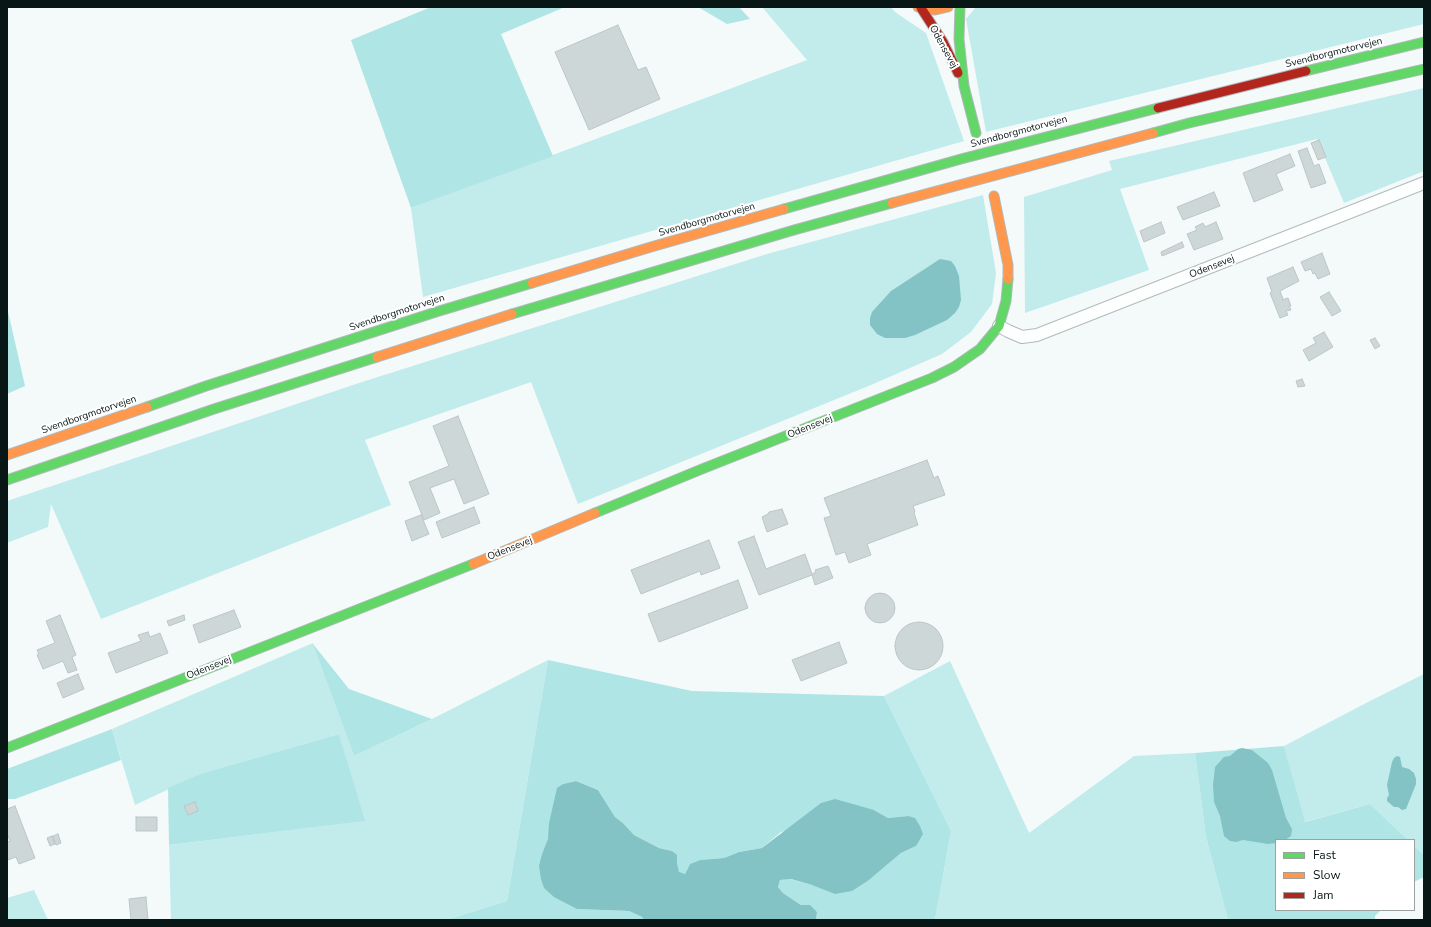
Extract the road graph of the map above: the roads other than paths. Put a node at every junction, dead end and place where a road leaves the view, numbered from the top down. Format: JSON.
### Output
{"nodes":[{"id":1,"x":948,"y":7,"type":"edge"},
{"id":2,"x":960,"y":7,"type":"edge"},
{"id":3,"x":919,"y":8,"type":"edge"},
{"id":4,"x":1424,"y":42,"type":"edge"},
{"id":5,"x":1424,"y":68,"type":"edge"},
{"id":6,"x":964,"y":86,"type":"junction"},
{"id":7,"x":976,"y":133,"type":"dead end"},
{"id":8,"x":1424,"y":183,"type":"edge"},
{"id":9,"x":994,"y":196,"type":"dead end"},
{"id":10,"x":999,"y":326,"type":"junction"},
{"id":11,"x":7,"y":455,"type":"edge"},
{"id":12,"x":7,"y":480,"type":"edge"},
{"id":13,"x":7,"y":748,"type":"edge"}],
"edges":[{"from":1,"to":3,"type":"main road"},
{"from":2,"to":6,"type":"main road","name":"Odensevej"},
{"from":3,"to":6,"type":"main road","name":"Odensevej"},
{"from":4,"to":11,"type":"main road","name":"Svendborgmotorvejen"},
{"from":5,"to":12,"type":"main road"},
{"from":6,"to":7,"type":"main road","name":"Odensevej"},
{"from":8,"to":10,"type":"street","name":"Odensevej"},
{"from":9,"to":10,"type":"main road","name":"Odensevej"},
{"from":10,"to":13,"type":"main road","name":"Odensevej"}]}
